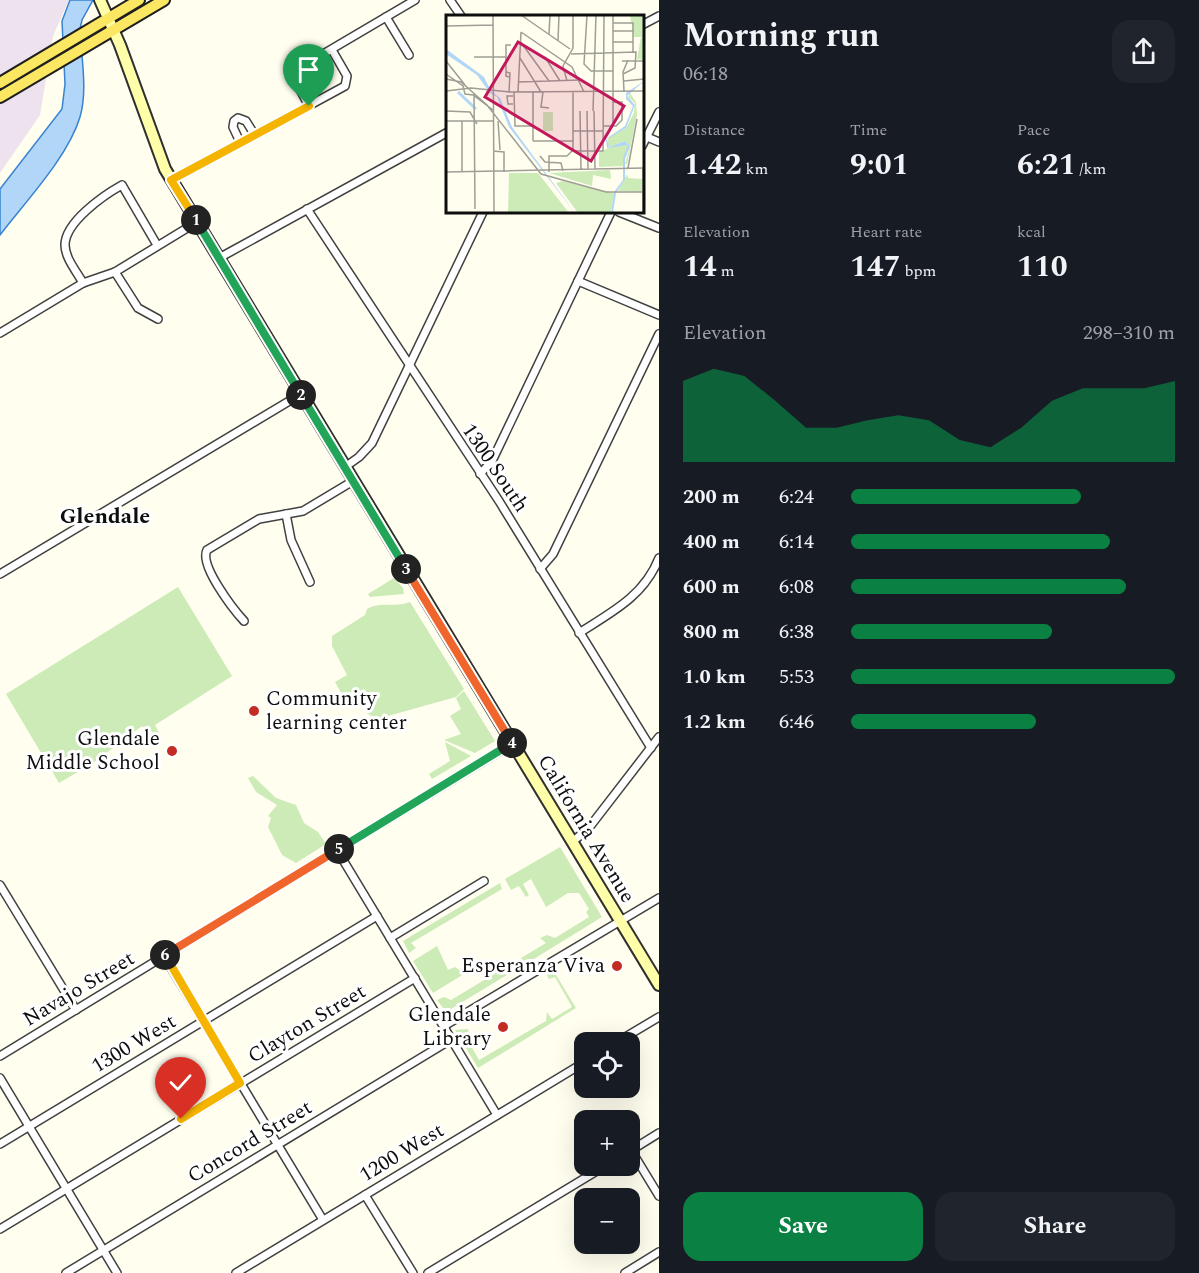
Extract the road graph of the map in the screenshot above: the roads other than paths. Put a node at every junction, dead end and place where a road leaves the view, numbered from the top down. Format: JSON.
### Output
{"nodes":[{"id":1,"x":100,"y":0,"type":"edge"},
{"id":2,"x":139,"y":0,"type":"edge"},
{"id":3,"x":164,"y":0,"type":"edge"},
{"id":4,"x":416,"y":0,"type":"edge"},
{"id":5,"x":450,"y":0,"type":"edge"},
{"id":6,"x":460,"y":15,"type":"edge"},
{"id":7,"x":659,"y":16,"type":"edge"},
{"id":8,"x":109,"y":18,"type":"junction"},
{"id":9,"x":386,"y":18,"type":"junction"},
{"id":10,"x":644,"y":24,"type":"edge"},
{"id":11,"x":114,"y":30,"type":"junction"},
{"id":12,"x":332,"y":50,"type":"junction"},
{"id":13,"x":409,"y":55,"type":"dead end"},
{"id":14,"x":0,"y":83,"type":"edge"},
{"id":15,"x":0,"y":97,"type":"edge"},
{"id":16,"x":309,"y":106,"type":"junction"},
{"id":17,"x":659,"y":112,"type":"edge"},
{"id":18,"x":446,"y":133,"type":"edge"},
{"id":19,"x":254,"y":135,"type":"junction"},
{"id":20,"x":647,"y":137,"type":"junction"},
{"id":21,"x":240,"y":142,"type":"junction"},
{"id":22,"x":644,"y":142,"type":"edge"},
{"id":23,"x":659,"y":142,"type":"edge"},
{"id":24,"x":171,"y":180,"type":"junction"},
{"id":25,"x":307,"y":209,"type":"junction"},
{"id":26,"x":483,"y":213,"type":"edge"},
{"id":27,"x":611,"y":213,"type":"edge"},
{"id":28,"x":622,"y":213,"type":"edge"},
{"id":29,"x":197,"y":222,"type":"junction"},
{"id":30,"x":659,"y":228,"type":"edge"},
{"id":31,"x":157,"y":245,"type":"junction"},
{"id":32,"x":219,"y":258,"type":"junction"},
{"id":33,"x":115,"y":272,"type":"junction"},
{"id":34,"x":578,"y":281,"type":"junction"},
{"id":35,"x":83,"y":283,"type":"junction"},
{"id":36,"x":659,"y":315,"type":"edge"},
{"id":37,"x":158,"y":319,"type":"dead end"},
{"id":38,"x":0,"y":333,"type":"edge"},
{"id":39,"x":659,"y":334,"type":"edge"},
{"id":40,"x":408,"y":366,"type":"junction"},
{"id":41,"x":301,"y":394,"type":"junction"},
{"id":42,"x":345,"y":467,"type":"junction"},
{"id":43,"x":480,"y":474,"type":"junction"},
{"id":44,"x":353,"y":481,"type":"junction"},
{"id":45,"x":286,"y":514,"type":"junction"},
{"id":46,"x":659,"y":558,"type":"edge"},
{"id":47,"x":540,"y":569,"type":"junction"},
{"id":48,"x":1,"y":572,"type":"edge"},
{"id":49,"x":310,"y":582,"type":"dead end"},
{"id":50,"x":244,"y":621,"type":"dead end"},
{"id":51,"x":579,"y":633,"type":"junction"},
{"id":52,"x":659,"y":737,"type":"edge"},
{"id":53,"x":512,"y":744,"type":"junction"},
{"id":54,"x":651,"y":748,"type":"junction"},
{"id":55,"x":572,"y":842,"type":"junction"},
{"id":56,"x":337,"y":850,"type":"junction"},
{"id":57,"x":484,"y":881,"type":"dead end"},
{"id":58,"x":0,"y":885,"type":"edge"},
{"id":59,"x":659,"y":897,"type":"edge"},
{"id":60,"x":377,"y":916,"type":"junction"},
{"id":61,"x":620,"y":921,"type":"junction"},
{"id":62,"x":390,"y":938,"type":"junction"},
{"id":63,"x":164,"y":956,"type":"junction"},
{"id":64,"x":415,"y":978,"type":"junction"},
{"id":65,"x":659,"y":985,"type":"edge"},
{"id":66,"x":76,"y":1010,"type":"junction"},
{"id":67,"x":659,"y":1017,"type":"edge"},
{"id":68,"x":203,"y":1021,"type":"junction"},
{"id":69,"x":444,"y":1026,"type":"junction"},
{"id":70,"x":634,"y":1032,"type":"edge"},
{"id":71,"x":452,"y":1039,"type":"junction"},
{"id":72,"x":0,"y":1056,"type":"edge"},
{"id":73,"x":574,"y":1069,"type":"edge"},
{"id":74,"x":0,"y":1078,"type":"edge"},
{"id":75,"x":240,"y":1083,"type":"junction"},
{"id":76,"x":497,"y":1115,"type":"junction"},
{"id":77,"x":29,"y":1127,"type":"junction"},
{"id":78,"x":659,"y":1133,"type":"edge"},
{"id":79,"x":0,"y":1144,"type":"edge"},
{"id":80,"x":277,"y":1145,"type":"junction"},
{"id":81,"x":640,"y":1145,"type":"edge"},
{"id":82,"x":640,"y":1165,"type":"edge"},
{"id":83,"x":588,"y":1176,"type":"edge"},
{"id":84,"x":66,"y":1189,"type":"junction"},
{"id":85,"x":365,"y":1195,"type":"junction"},
{"id":86,"x":659,"y":1196,"type":"edge"},
{"id":87,"x":323,"y":1220,"type":"junction"},
{"id":88,"x":0,"y":1228,"type":"edge"},
{"id":89,"x":103,"y":1250,"type":"junction"},
{"id":90,"x":659,"y":1252,"type":"edge"},
{"id":91,"x":629,"y":1272,"type":"edge"},
{"id":92,"x":66,"y":1273,"type":"edge"},
{"id":93,"x":117,"y":1273,"type":"edge"},
{"id":94,"x":236,"y":1273,"type":"edge"},
{"id":95,"x":413,"y":1273,"type":"edge"},
{"id":96,"x":428,"y":1273,"type":"edge"}],
"edges":[{"from":1,"to":8,"type":"main road","name":"California Avenue"},
{"from":2,"to":8,"type":"main road"},
{"from":3,"to":11,"type":"main road"},
{"from":4,"to":9,"type":"street"},
{"from":5,"to":6,"type":"street"},
{"from":7,"to":10,"type":"street"},
{"from":8,"to":11,"type":"main road","name":"California Avenue"},
{"from":8,"to":14,"type":"main road"},
{"from":9,"to":12,"type":"street"},
{"from":9,"to":13,"type":"street"},
{"from":11,"to":15,"type":"main road"},
{"from":11,"to":24,"type":"main road","name":"California Avenue"},
{"from":12,"to":16,"type":"street"},
{"from":12,"to":16,"type":"street"},
{"from":16,"to":19,"type":"street"},
{"from":17,"to":20,"type":"street"},
{"from":18,"to":25,"type":"street"},
{"from":19,"to":21,"type":"street"},
{"from":19,"to":21,"type":"street"},
{"from":20,"to":22,"type":"street"},
{"from":20,"to":23,"type":"street"},
{"from":21,"to":24,"type":"street"},
{"from":24,"to":29,"type":"main road","name":"California Avenue"},
{"from":25,"to":32,"type":"street"},
{"from":25,"to":40,"type":"street","name":"1300 South"},
{"from":26,"to":40,"type":"street"},
{"from":27,"to":34,"type":"street"},
{"from":28,"to":30,"type":"street"},
{"from":29,"to":31,"type":"street"},
{"from":29,"to":32,"type":"main road","name":"California Avenue"},
{"from":31,"to":33,"type":"street"},
{"from":31,"to":35,"type":"street"},
{"from":32,"to":41,"type":"main road","name":"California Avenue"},
{"from":33,"to":35,"type":"street"},
{"from":33,"to":37,"type":"street"},
{"from":34,"to":36,"type":"street"},
{"from":34,"to":43,"type":"street"},
{"from":35,"to":38,"type":"street"},
{"from":39,"to":47,"type":"street"},
{"from":40,"to":42,"type":"street"},
{"from":40,"to":43,"type":"street","name":"1300 South"},
{"from":41,"to":42,"type":"main road","name":"California Avenue"},
{"from":41,"to":48,"type":"street"},
{"from":42,"to":44,"type":"main road","name":"California Avenue"},
{"from":43,"to":47,"type":"street","name":"1300 South"},
{"from":44,"to":45,"type":"street"},
{"from":44,"to":53,"type":"main road","name":"California Avenue"},
{"from":45,"to":49,"type":"street"},
{"from":45,"to":50,"type":"street"},
{"from":46,"to":51,"type":"street"},
{"from":47,"to":51,"type":"street","name":"1300 South"},
{"from":51,"to":54,"type":"street","name":"1300 South"},
{"from":52,"to":54,"type":"street"},
{"from":53,"to":55,"type":"main road","name":"California Avenue"},
{"from":53,"to":56,"type":"street","name":"Navajo Street"},
{"from":54,"to":55,"type":"street"},
{"from":55,"to":61,"type":"main road","name":"California Avenue"},
{"from":56,"to":60,"type":"street"},
{"from":56,"to":63,"type":"street","name":"Navajo Street"},
{"from":57,"to":62,"type":"street"},
{"from":58,"to":66,"type":"street"},
{"from":59,"to":61,"type":"street"},
{"from":60,"to":62,"type":"street"},
{"from":60,"to":68,"type":"street","name":"1300 West"},
{"from":61,"to":65,"type":"main road","name":"California Avenue"},
{"from":61,"to":69,"type":"street"},
{"from":62,"to":64,"type":"street"},
{"from":63,"to":66,"type":"street","name":"Navajo Street"},
{"from":63,"to":68,"type":"street"},
{"from":64,"to":69,"type":"street"},
{"from":64,"to":75,"type":"street","name":"Clayton Street"},
{"from":66,"to":72,"type":"street","name":"Navajo Street"},
{"from":67,"to":70,"type":"street"},
{"from":68,"to":75,"type":"street"},
{"from":68,"to":77,"type":"street","name":"1300 West"},
{"from":69,"to":71,"type":"street"},
{"from":71,"to":76,"type":"street"},
{"from":71,"to":80,"type":"street","name":"Concord Street"},
{"from":73,"to":76,"type":"street","name":"1200 West"},
{"from":74,"to":77,"type":"street"},
{"from":75,"to":80,"type":"street"},
{"from":75,"to":84,"type":"street","name":"Clayton Street"},
{"from":76,"to":85,"type":"street","name":"1200 West"},
{"from":77,"to":79,"type":"street","name":"1300 West"},
{"from":77,"to":84,"type":"street"},
{"from":78,"to":81,"type":"street"},
{"from":80,"to":87,"type":"street"},
{"from":80,"to":89,"type":"street","name":"Concord Street"},
{"from":82,"to":86,"type":"street"},
{"from":83,"to":96,"type":"street"},
{"from":84,"to":88,"type":"street","name":"Clayton Street"},
{"from":84,"to":89,"type":"street"},
{"from":85,"to":87,"type":"street","name":"1200 West"},
{"from":85,"to":95,"type":"street"},
{"from":87,"to":94,"type":"street","name":"1200 West"},
{"from":89,"to":92,"type":"street","name":"Concord Street"},
{"from":89,"to":93,"type":"street"},
{"from":90,"to":91,"type":"street"}]}
